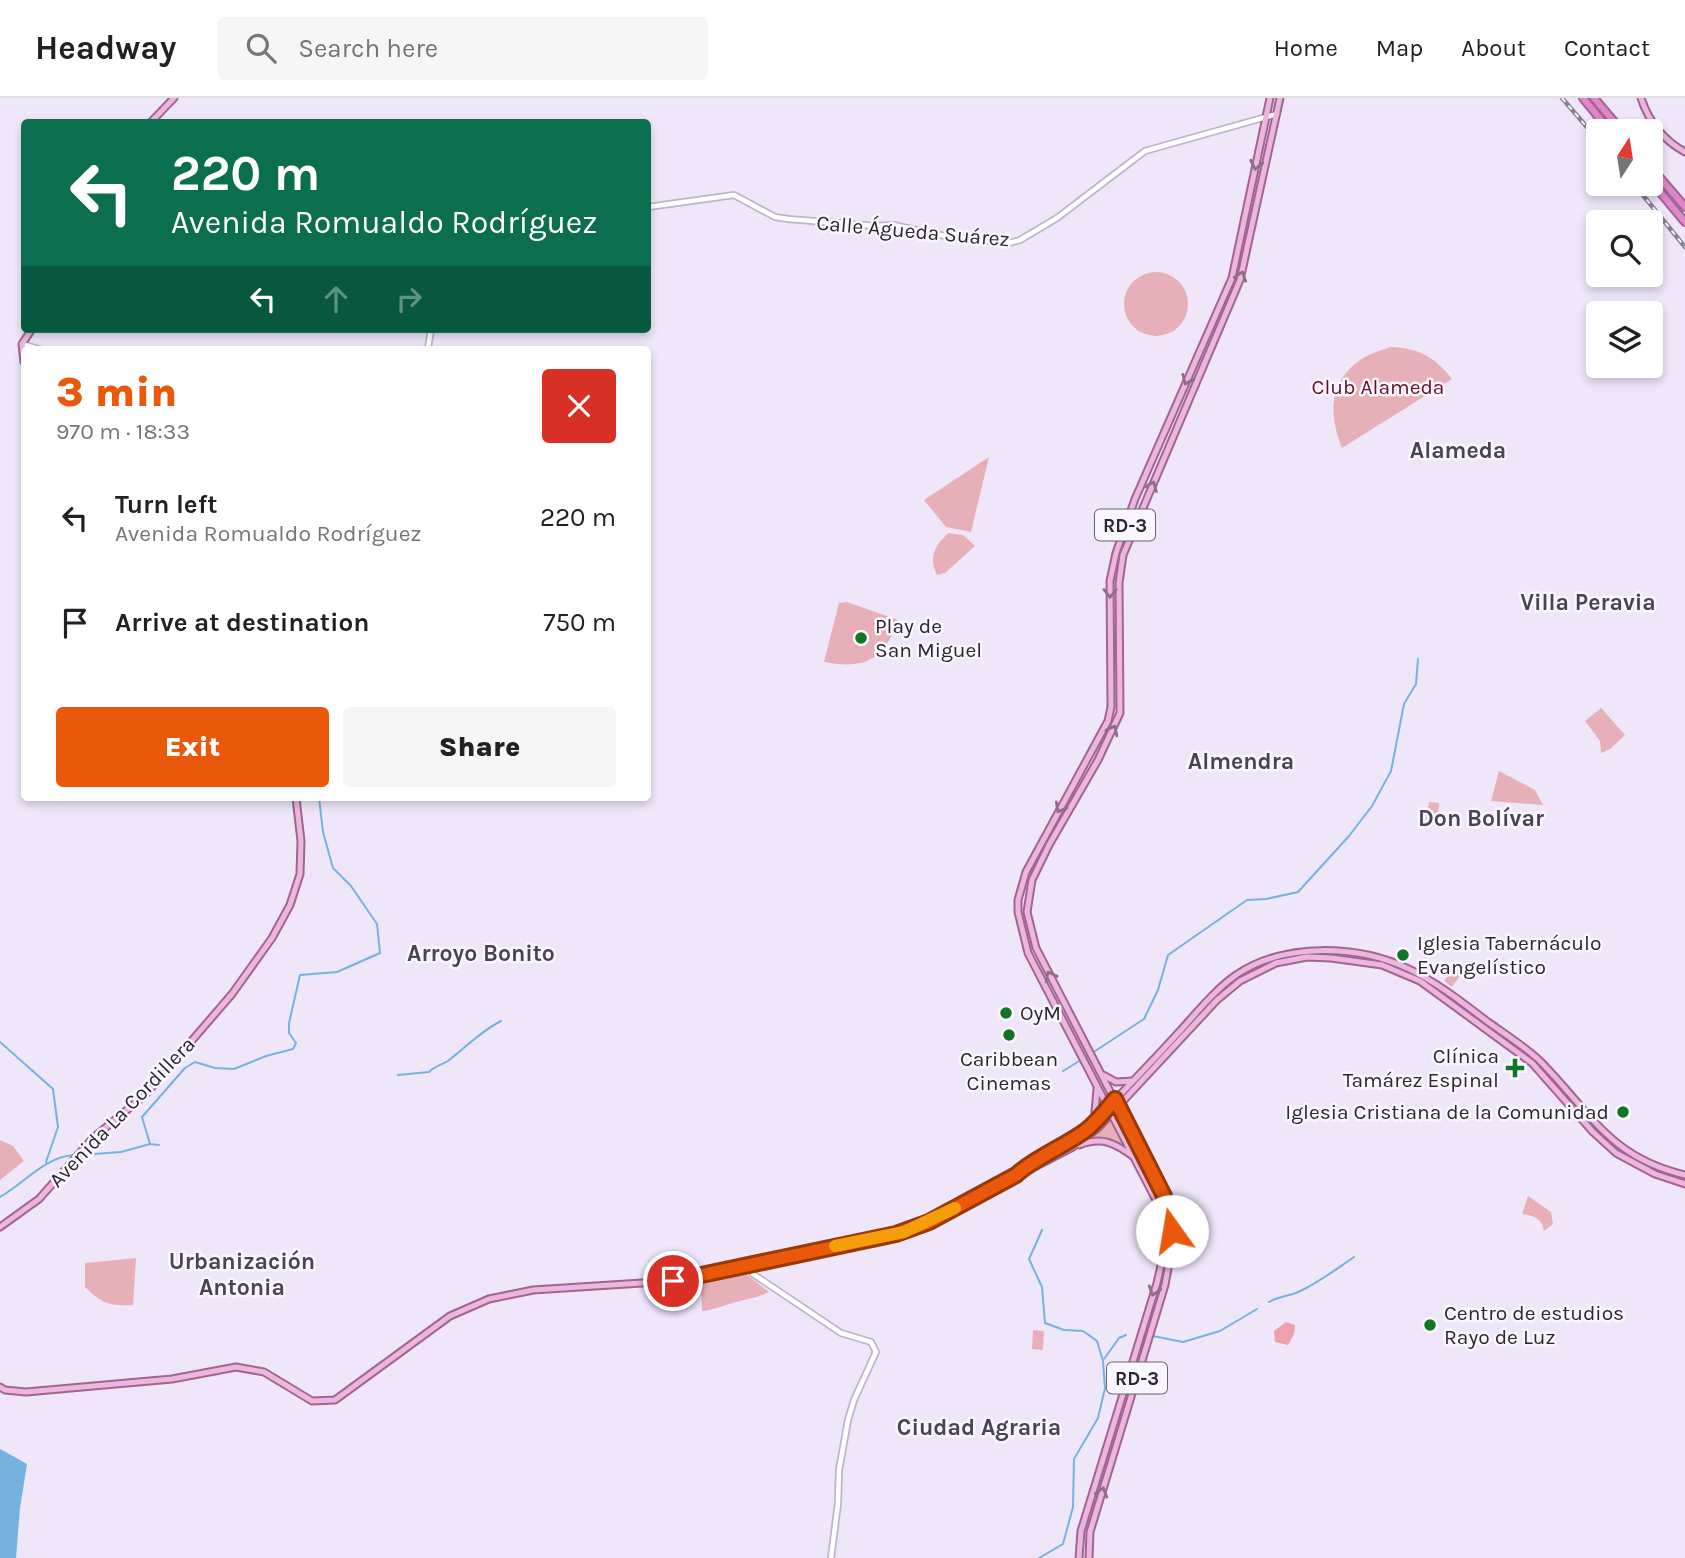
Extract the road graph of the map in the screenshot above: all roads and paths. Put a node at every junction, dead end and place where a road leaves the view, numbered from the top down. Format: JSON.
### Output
{"nodes":[{"id":1,"x":174,"y":98,"type":"edge"},
{"id":2,"x":1270,"y":98,"type":"edge"},
{"id":3,"x":1280,"y":98,"type":"edge"},
{"id":4,"x":1583,"y":98,"type":"edge"},
{"id":5,"x":1594,"y":98,"type":"edge"},
{"id":6,"x":1641,"y":98,"type":"edge"},
{"id":7,"x":1277,"y":114,"type":"junction"},
{"id":8,"x":1266,"y":117,"type":"junction"},
{"id":9,"x":154,"y":119,"type":"edge"},
{"id":10,"x":1600,"y":119,"type":"edge"},
{"id":11,"x":1612,"y":119,"type":"edge"},
{"id":12,"x":1685,"y":152,"type":"edge"},
{"id":13,"x":1663,"y":181,"type":"edge"},
{"id":14,"x":1663,"y":196,"type":"edge"},
{"id":15,"x":651,"y":206,"type":"edge"},
{"id":16,"x":1685,"y":207,"type":"edge"},
{"id":17,"x":1685,"y":222,"type":"edge"},
{"id":18,"x":29,"y":333,"type":"edge"},
{"id":19,"x":22,"y":344,"type":"joint"},
{"id":20,"x":28,"y":346,"type":"edge"},
{"id":21,"x":296,"y":801,"type":"edge"},
{"id":22,"x":1101,"y":1074,"type":"junction"},
{"id":23,"x":1133,"y":1081,"type":"junction"},
{"id":24,"x":1096,"y":1086,"type":"junction"},
{"id":25,"x":1131,"y":1092,"type":"junction"},
{"id":26,"x":1115,"y":1099,"type":"junction"},
{"id":27,"x":1119,"y":1106,"type":"junction"},
{"id":28,"x":1110,"y":1110,"type":"junction"},
{"id":29,"x":1094,"y":1123,"type":"junction"},
{"id":30,"x":1129,"y":1125,"type":"junction"},
{"id":31,"x":1073,"y":1147,"type":"junction"},
{"id":32,"x":1135,"y":1158,"type":"junction"},
{"id":33,"x":1016,"y":1175,"type":"junction"},
{"id":34,"x":1685,"y":1175,"type":"edge"},
{"id":35,"x":1685,"y":1184,"type":"edge"},
{"id":36,"x":0,"y":1227,"type":"edge"},
{"id":37,"x":750,"y":1265,"type":"junction"},
{"id":38,"x":0,"y":1387,"type":"edge"},
{"id":39,"x":831,"y":1558,"type":"edge"},
{"id":40,"x":1079,"y":1558,"type":"edge"},
{"id":41,"x":1089,"y":1558,"type":"edge"}],
"edges":[{"from":1,"to":9,"type":"main road"},
{"from":2,"to":8,"type":"main road","number":"RD-3"},
{"from":3,"to":7,"type":"main road","number":"RD-3"},
{"from":4,"to":10,"type":"highway"},
{"from":5,"to":11,"type":"highway"},
{"from":6,"to":12,"type":"main road"},
{"from":7,"to":8,"type":"street","name":"Calle Águeda Suárez"},
{"from":22,"to":7,"type":"main road","number":"RD-3","one_way":true},
{"from":8,"to":15,"type":"street","name":"Calle Águeda Suárez"},
{"from":8,"to":24,"type":"main road","number":"RD-3","one_way":true},
{"from":13,"to":16,"type":"highway"},
{"from":14,"to":17,"type":"highway"},
{"from":18,"to":19,"type":"main road"},
{"from":19,"to":20,"type":"street"},
{"from":21,"to":36,"type":"main road","name":"Avenida La Cordillera"},
{"from":22,"to":23,"type":"main road"},
{"from":22,"to":26,"type":"main road","number":"RD-3"},
{"from":23,"to":26,"type":"main road"},
{"from":23,"to":34,"type":"main road"},
{"from":24,"to":28,"type":"main road","number":"RD-3"},
{"from":24,"to":29,"type":"main road"},
{"from":25,"to":27,"type":"main road"},
{"from":25,"to":30,"type":"main road"},
{"from":25,"to":35,"type":"main road"},
{"from":26,"to":27,"type":"main road","number":"RD-3"},
{"from":26,"to":28,"type":"main road"},
{"from":27,"to":28,"type":"main road"},
{"from":27,"to":30,"type":"main road","number":"RD-3"},
{"from":28,"to":29,"type":"main road"},
{"from":28,"to":31,"type":"main road"},
{"from":28,"to":32,"type":"main road","number":"RD-3"},
{"from":29,"to":33,"type":"main road"},
{"from":41,"to":30,"type":"main road","number":"RD-3","one_way":true},
{"from":31,"to":32,"type":"main road"},
{"from":31,"to":33,"type":"main road"},
{"from":32,"to":40,"type":"main road","number":"RD-3","one_way":true},
{"from":33,"to":37,"type":"main road"},
{"from":37,"to":38,"type":"main road"},
{"from":37,"to":39,"type":"street"}]}
